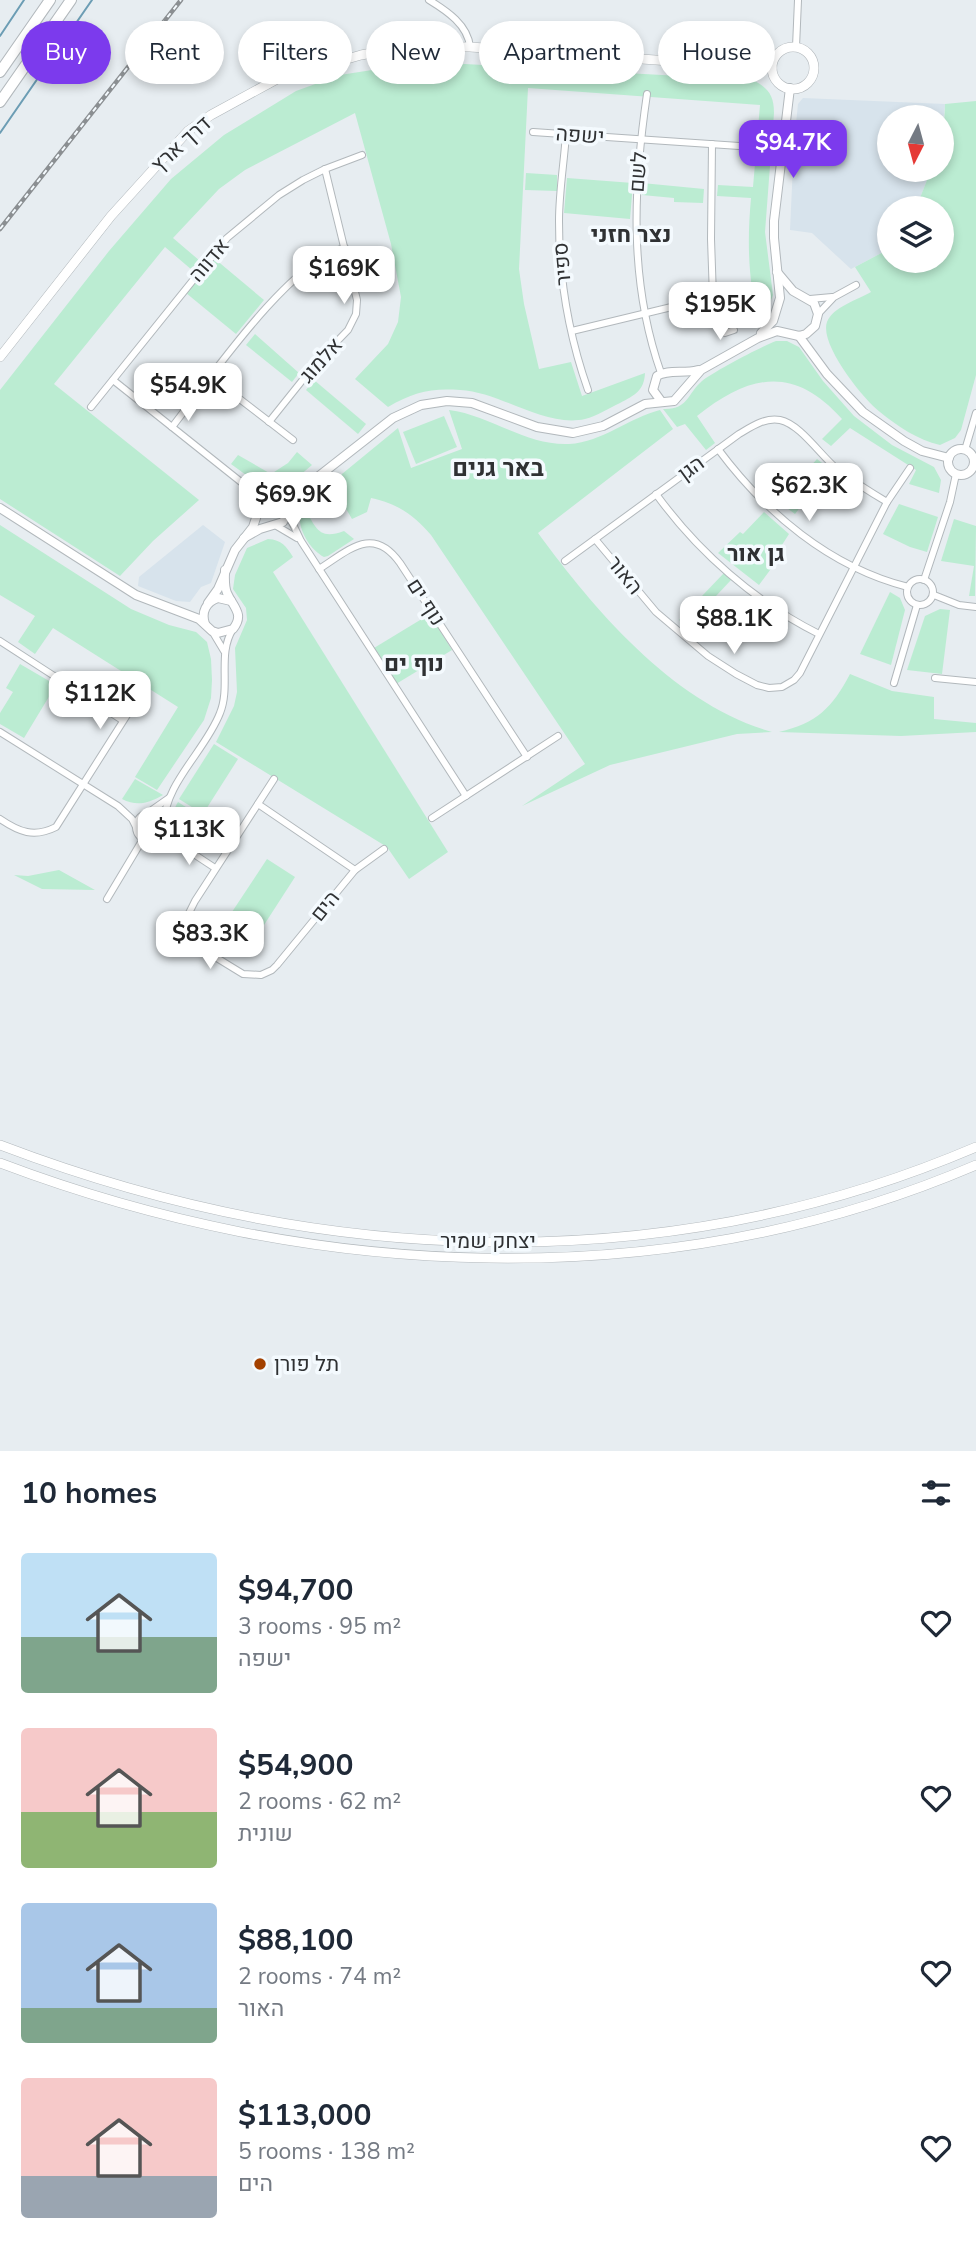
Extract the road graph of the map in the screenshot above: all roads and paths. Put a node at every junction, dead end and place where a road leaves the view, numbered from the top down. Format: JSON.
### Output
{"nodes":[{"id":1,"x":50,"y":0,"type":"edge"},
{"id":2,"x":71,"y":0,"type":"edge"},
{"id":3,"x":429,"y":0,"type":"edge"},
{"id":4,"x":798,"y":0,"type":"edge"},
{"id":5,"x":470,"y":47,"type":"junction"},
{"id":6,"x":796,"y":47,"type":"junction"},
{"id":7,"x":658,"y":60,"type":"edge"},
{"id":8,"x":775,"y":60,"type":"edge"},
{"id":9,"x":0,"y":72,"type":"edge"},
{"id":10,"x":775,"y":79,"type":"edge"},
{"id":11,"x":790,"y":88,"type":"junction"},
{"id":12,"x":647,"y":94,"type":"dead end"},
{"id":13,"x":0,"y":103,"type":"edge"},
{"id":14,"x":533,"y":132,"type":"dead end"},
{"id":15,"x":566,"y":134,"type":"junction"},
{"id":16,"x":640,"y":139,"type":"junction"},
{"id":17,"x":712,"y":144,"type":"junction"},
{"id":18,"x":754,"y":147,"type":"dead end"},
{"id":19,"x":362,"y":155,"type":"dead end"},
{"id":20,"x":325,"y":169,"type":"junction"},
{"id":21,"x":345,"y":247,"type":"junction"},
{"id":22,"x":777,"y":272,"type":"junction"},
{"id":23,"x":856,"y":285,"type":"dead end"},
{"id":24,"x":800,"y":295,"type":"junction"},
{"id":25,"x":713,"y":297,"type":"junction"},
{"id":26,"x":834,"y":297,"type":"junction"},
{"id":27,"x":810,"y":299,"type":"junction"},
{"id":28,"x":778,"y":308,"type":"junction"},
{"id":29,"x":644,"y":313,"type":"junction"},
{"id":30,"x":818,"y":314,"type":"junction"},
{"id":31,"x":734,"y":330,"type":"dead end"},
{"id":32,"x":572,"y":331,"type":"junction"},
{"id":33,"x":784,"y":331,"type":"junction"},
{"id":34,"x":811,"y":331,"type":"junction"},
{"id":35,"x":799,"y":336,"type":"junction"},
{"id":36,"x":754,"y":340,"type":"junction"},
{"id":37,"x":814,"y":355,"type":"junction"},
{"id":38,"x":0,"y":357,"type":"edge"},
{"id":39,"x":701,"y":370,"type":"junction"},
{"id":40,"x":661,"y":373,"type":"junction"},
{"id":41,"x":674,"y":373,"type":"junction"},
{"id":42,"x":211,"y":377,"type":"junction"},
{"id":43,"x":113,"y":380,"type":"junction"},
{"id":44,"x":652,"y":385,"type":"junction"},
{"id":45,"x":588,"y":390,"type":"dead end"},
{"id":46,"x":682,"y":394,"type":"junction"},
{"id":47,"x":661,"y":401,"type":"junction"},
{"id":48,"x":91,"y":407,"type":"dead end"},
{"id":49,"x":639,"y":407,"type":"junction"},
{"id":50,"x":976,"y":414,"type":"edge"},
{"id":51,"x":269,"y":422,"type":"junction"},
{"id":52,"x":172,"y":427,"type":"junction"},
{"id":53,"x":293,"y":440,"type":"dead end"},
{"id":54,"x":718,"y":449,"type":"junction"},
{"id":55,"x":965,"y":450,"type":"junction"},
{"id":56,"x":949,"y":458,"type":"junction"},
{"id":57,"x":910,"y":468,"type":"dead end"},
{"id":58,"x":974,"y":468,"type":"edge"},
{"id":59,"x":956,"y":474,"type":"junction"},
{"id":60,"x":314,"y":481,"type":"junction"},
{"id":61,"x":246,"y":486,"type":"junction"},
{"id":62,"x":656,"y":494,"type":"junction"},
{"id":63,"x":275,"y":496,"type":"junction"},
{"id":64,"x":887,"y":502,"type":"junction"},
{"id":65,"x":0,"y":508,"type":"edge"},
{"id":66,"x":258,"y":510,"type":"junction"},
{"id":67,"x":288,"y":513,"type":"junction"},
{"id":68,"x":274,"y":525,"type":"junction"},
{"id":69,"x":244,"y":538,"type":"junction"},
{"id":70,"x":595,"y":539,"type":"junction"},
{"id":71,"x":301,"y":541,"type":"junction"},
{"id":72,"x":565,"y":561,"type":"dead end"},
{"id":73,"x":853,"y":566,"type":"junction"},
{"id":74,"x":319,"y":569,"type":"junction"},
{"id":75,"x":225,"y":570,"type":"junction"},
{"id":76,"x":924,"y":580,"type":"junction"},
{"id":77,"x":908,"y":587,"type":"junction"},
{"id":78,"x":934,"y":595,"type":"junction"},
{"id":79,"x":233,"y":603,"type":"junction"},
{"id":80,"x":207,"y":605,"type":"junction"},
{"id":81,"x":917,"y":606,"type":"junction"},
{"id":82,"x":976,"y":607,"type":"edge"},
{"id":83,"x":171,"y":610,"type":"junction"},
{"id":84,"x":209,"y":629,"type":"junction"},
{"id":85,"x":233,"y":629,"type":"junction"},
{"id":86,"x":819,"y":634,"type":"junction"},
{"id":87,"x":0,"y":641,"type":"edge"},
{"id":88,"x":225,"y":652,"type":"junction"},
{"id":89,"x":936,"y":678,"type":"dead end"},
{"id":90,"x":976,"y":682,"type":"edge"},
{"id":91,"x":894,"y":684,"type":"dead end"},
{"id":92,"x":141,"y":693,"type":"dead end"},
{"id":93,"x":122,"y":720,"type":"junction"},
{"id":94,"x":0,"y":732,"type":"edge"},
{"id":95,"x":558,"y":736,"type":"dead end"},
{"id":96,"x":527,"y":757,"type":"junction"},
{"id":97,"x":274,"y":779,"type":"dead end"},
{"id":98,"x":83,"y":785,"type":"junction"},
{"id":99,"x":170,"y":796,"type":"junction"},
{"id":100,"x":466,"y":796,"type":"junction"},
{"id":101,"x":258,"y":804,"type":"junction"},
{"id":102,"x":118,"y":806,"type":"junction"},
{"id":103,"x":146,"y":813,"type":"junction"},
{"id":104,"x":432,"y":818,"type":"dead end"},
{"id":105,"x":0,"y":820,"type":"edge"},
{"id":106,"x":164,"y":826,"type":"junction"},
{"id":107,"x":136,"y":827,"type":"junction"},
{"id":108,"x":143,"y":839,"type":"junction"},
{"id":109,"x":157,"y":839,"type":"junction"},
{"id":110,"x":177,"y":843,"type":"junction"},
{"id":111,"x":384,"y":849,"type":"dead end"},
{"id":112,"x":215,"y":868,"type":"junction"},
{"id":113,"x":355,"y":870,"type":"junction"},
{"id":114,"x":107,"y":899,"type":"dead end"},
{"id":115,"x":0,"y":1145,"type":"edge"},
{"id":116,"x":976,"y":1147,"type":"edge"},
{"id":117,"x":0,"y":1163,"type":"edge"},
{"id":118,"x":976,"y":1165,"type":"edge"}],
"edges":[{"from":1,"to":9,"type":"highway"},
{"from":2,"to":13,"type":"highway"},
{"from":3,"to":5,"type":"street"},
{"from":4,"to":6,"type":"street"},
{"from":5,"to":7,"type":"main road","name":"דרך ארץ"},
{"from":5,"to":38,"type":"main road","name":"דרך ארץ"},
{"from":6,"to":8,"type":"main road"},
{"from":6,"to":11,"type":"main road"},
{"from":10,"to":11,"type":"main road"},
{"from":11,"to":22,"type":"street"},
{"from":12,"to":16,"type":"street","name":"לשם"},
{"from":14,"to":15,"type":"street","name":"ישפה"},
{"from":15,"to":16,"type":"street","name":"ישפה"},
{"from":15,"to":32,"type":"street","name":"ספיר"},
{"from":16,"to":17,"type":"street","name":"ישפה"},
{"from":16,"to":29,"type":"street","name":"לשם"},
{"from":17,"to":18,"type":"street","name":"ישפה"},
{"from":17,"to":25,"type":"street"},
{"from":19,"to":20,"type":"street","name":"אדווה"},
{"from":20,"to":21,"type":"street","name":"אלמוג"},
{"from":20,"to":43,"type":"street","name":"אדווה"},
{"from":21,"to":42,"type":"street"},
{"from":21,"to":51,"type":"street","name":"אלמוג"},
{"from":22,"to":24,"type":"street"},
{"from":22,"to":28,"type":"street"},
{"from":23,"to":26,"type":"street"},
{"from":24,"to":27,"type":"street"},
{"from":24,"to":28,"type":"street"},
{"from":25,"to":29,"type":"street"},
{"from":25,"to":31,"type":"street"},
{"from":26,"to":27,"type":"street"},
{"from":26,"to":30,"type":"street"},
{"from":27,"to":30,"type":"street"},
{"from":28,"to":33,"type":"street"},
{"from":28,"to":36,"type":"street"},
{"from":29,"to":32,"type":"street"},
{"from":29,"to":40,"type":"street","name":"לשם"},
{"from":30,"to":34,"type":"street"},
{"from":32,"to":45,"type":"street","name":"ספיר"},
{"from":33,"to":35,"type":"street"},
{"from":33,"to":36,"type":"street"},
{"from":34,"to":35,"type":"street"},
{"from":34,"to":37,"type":"street"},
{"from":35,"to":37,"type":"street"},
{"from":36,"to":39,"type":"street"},
{"from":37,"to":56,"type":"street"},
{"from":39,"to":41,"type":"street"},
{"from":39,"to":46,"type":"street"},
{"from":40,"to":41,"type":"street"},
{"from":40,"to":44,"type":"street"},
{"from":41,"to":46,"type":"street"},
{"from":42,"to":51,"type":"street"},
{"from":42,"to":52,"type":"street"},
{"from":43,"to":48,"type":"street","name":"אדווה"},
{"from":43,"to":52,"type":"street"},
{"from":44,"to":47,"type":"street"},
{"from":44,"to":49,"type":"street"},
{"from":46,"to":47,"type":"street"},
{"from":47,"to":49,"type":"street"},
{"from":49,"to":60,"type":"street"},
{"from":50,"to":55,"type":"street"},
{"from":51,"to":53,"type":"street"},
{"from":52,"to":61,"type":"street"},
{"from":54,"to":62,"type":"street","name":"הגן"},
{"from":54,"to":64,"type":"street","name":"הגן"},
{"from":54,"to":73,"type":"street"},
{"from":55,"to":56,"type":"street"},
{"from":55,"to":58,"type":"street"},
{"from":56,"to":59,"type":"street"},
{"from":57,"to":64,"type":"street"},
{"from":58,"to":59,"type":"street"},
{"from":59,"to":76,"type":"street"},
{"from":60,"to":63,"type":"street"},
{"from":60,"to":67,"type":"street"},
{"from":61,"to":63,"type":"street"},
{"from":61,"to":66,"type":"street"},
{"from":62,"to":70,"type":"street","name":"הגן"},
{"from":62,"to":86,"type":"street"},
{"from":63,"to":66,"type":"street"},
{"from":63,"to":67,"type":"street"},
{"from":64,"to":73,"type":"street"},
{"from":65,"to":83,"type":"street"},
{"from":66,"to":68,"type":"street"},
{"from":66,"to":69,"type":"street"},
{"from":67,"to":68,"type":"street"},
{"from":67,"to":71,"type":"street"},
{"from":68,"to":69,"type":"street"},
{"from":68,"to":71,"type":"street"},
{"from":69,"to":75,"type":"street"},
{"from":70,"to":72,"type":"street","name":"הגן"},
{"from":70,"to":86,"type":"street","name":"האור"},
{"from":71,"to":74,"type":"street"},
{"from":73,"to":77,"type":"street"},
{"from":73,"to":86,"type":"street","name":"האור"},
{"from":74,"to":96,"type":"street","name":"נוף ים"},
{"from":74,"to":100,"type":"street"},
{"from":75,"to":79,"type":"street"},
{"from":75,"to":80,"type":"street"},
{"from":76,"to":77,"type":"street"},
{"from":76,"to":78,"type":"street"},
{"from":77,"to":81,"type":"street"},
{"from":78,"to":81,"type":"street"},
{"from":78,"to":82,"type":"street"},
{"from":79,"to":80,"type":"street"},
{"from":79,"to":85,"type":"street"},
{"from":80,"to":83,"type":"street"},
{"from":80,"to":84,"type":"street"},
{"from":81,"to":91,"type":"street"},
{"from":83,"to":84,"type":"street"},
{"from":84,"to":85,"type":"street"},
{"from":84,"to":88,"type":"street"},
{"from":85,"to":88,"type":"street"},
{"from":87,"to":93,"type":"street"},
{"from":88,"to":99,"type":"street"},
{"from":89,"to":90,"type":"street"},
{"from":92,"to":93,"type":"street"},
{"from":93,"to":98,"type":"street"},
{"from":94,"to":98,"type":"street"},
{"from":95,"to":96,"type":"street"},
{"from":96,"to":100,"type":"street"},
{"from":97,"to":101,"type":"street","name":"הים"},
{"from":98,"to":102,"type":"street"},
{"from":98,"to":105,"type":"street"},
{"from":99,"to":103,"type":"street"},
{"from":99,"to":106,"type":"street"},
{"from":100,"to":104,"type":"street"},
{"from":101,"to":112,"type":"street","name":"הים"},
{"from":101,"to":113,"type":"street","name":"הים"},
{"from":102,"to":103,"type":"street"},
{"from":102,"to":107,"type":"street"},
{"from":103,"to":106,"type":"street"},
{"from":103,"to":107,"type":"street"},
{"from":106,"to":109,"type":"street"},
{"from":106,"to":110,"type":"street"},
{"from":107,"to":108,"type":"street"},
{"from":108,"to":109,"type":"street"},
{"from":108,"to":114,"type":"street"},
{"from":109,"to":110,"type":"street"},
{"from":110,"to":112,"type":"street"},
{"from":111,"to":113,"type":"street","name":"הים"},
{"from":112,"to":113,"type":"street","name":"הים"},
{"from":115,"to":116,"type":"main road","name":"יצחק שמיר"},
{"from":117,"to":118,"type":"main road","name":"יצחק שמיר"}]}
